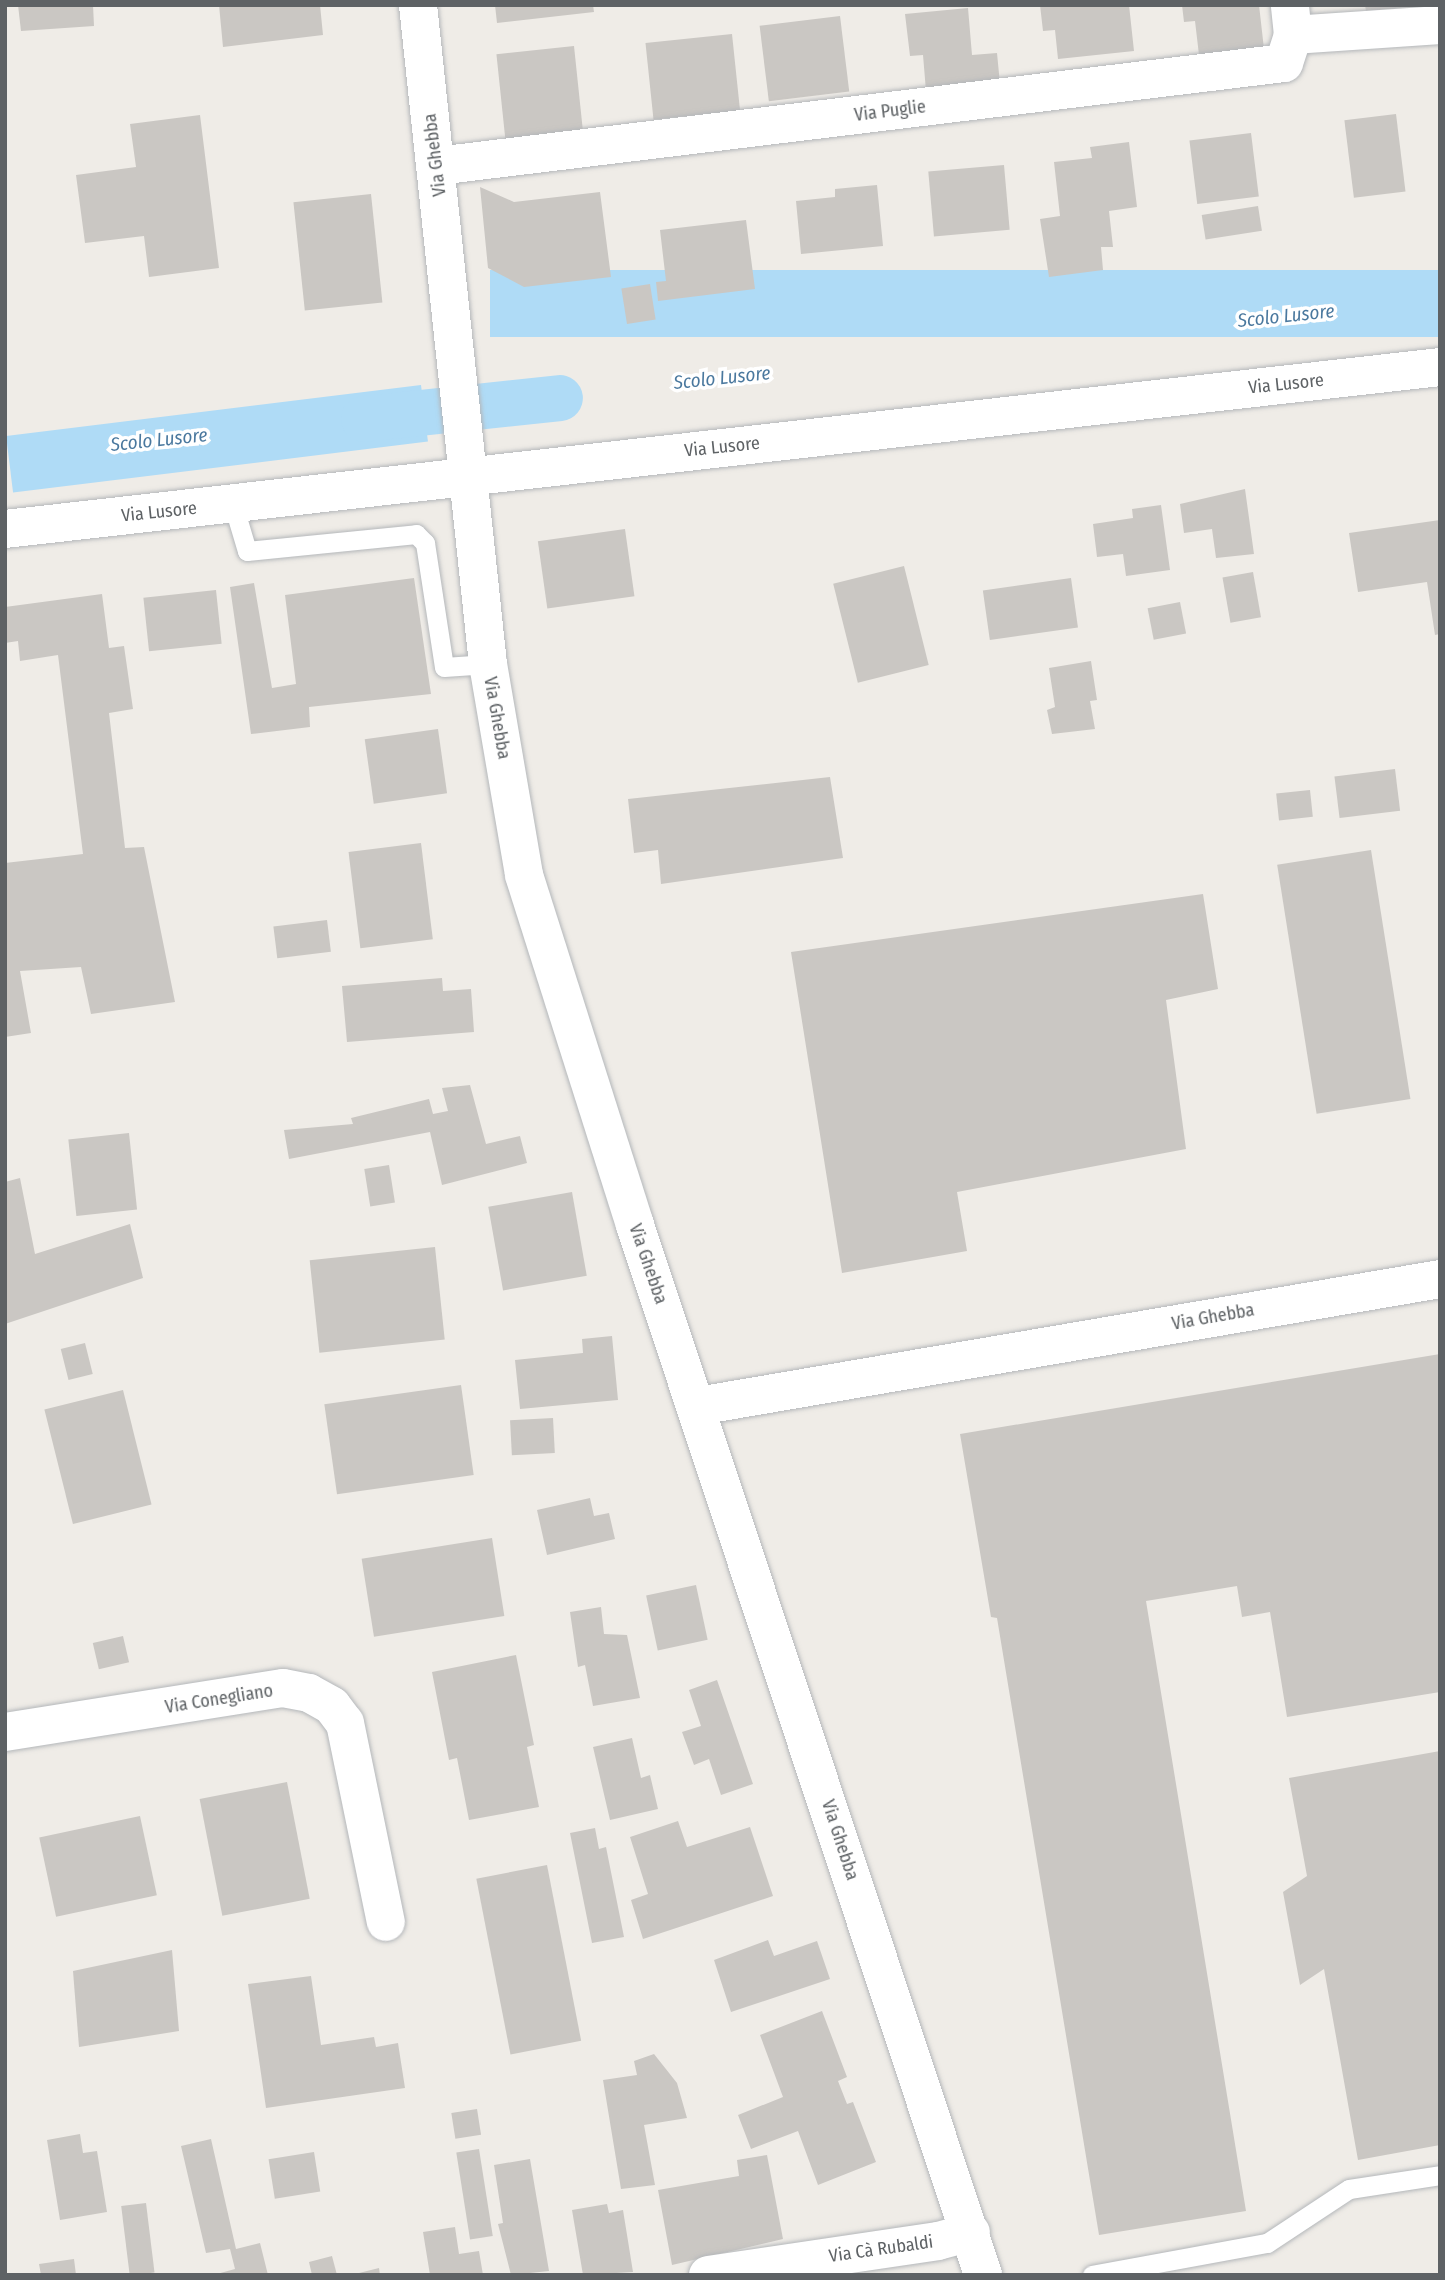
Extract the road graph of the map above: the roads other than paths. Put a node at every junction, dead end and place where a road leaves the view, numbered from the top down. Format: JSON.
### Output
{"nodes":[{"id":1,"x":418,"y":5,"type":"edge"},
{"id":2,"x":1292,"y":20,"type":"edge"},
{"id":3,"x":1440,"y":25,"type":"edge"},
{"id":4,"x":437,"y":166,"type":"junction"},
{"id":5,"x":1440,"y":367,"type":"edge"},
{"id":6,"x":470,"y":468,"type":"junction"},
{"id":7,"x":233,"y":504,"type":"junction"},
{"id":8,"x":5,"y":528,"type":"edge"},
{"id":9,"x":488,"y":664,"type":"junction"},
{"id":10,"x":1440,"y":1279,"type":"edge"},
{"id":11,"x":698,"y":1406,"type":"junction"},
{"id":12,"x":5,"y":1732,"type":"edge"},
{"id":13,"x":386,"y":1922,"type":"dead end"},
{"id":14,"x":1440,"y":2175,"type":"edge"},
{"id":15,"x":971,"y":2232,"type":"junction"},
{"id":16,"x":708,"y":2275,"type":"edge"},
{"id":17,"x":983,"y":2275,"type":"edge"},
{"id":18,"x":1092,"y":2275,"type":"edge"}],
"edges":[{"from":1,"to":4,"type":"street","name":"Via Ghebba"},
{"from":2,"to":3,"type":"street"},
{"from":2,"to":4,"type":"street","name":"Via Puglie"},
{"from":4,"to":6,"type":"street","name":"Via Ghebba"},
{"from":5,"to":6,"type":"street","name":"Via Lusore"},
{"from":6,"to":7,"type":"street","name":"Via Lusore"},
{"from":6,"to":9,"type":"street","name":"Via Ghebba"},
{"from":7,"to":8,"type":"street","name":"Via Lusore"},
{"from":7,"to":9,"type":"lane"},
{"from":9,"to":11,"type":"street","name":"Via Ghebba"},
{"from":10,"to":11,"type":"street","name":"Via Ghebba"},
{"from":11,"to":15,"type":"street","name":"Via Ghebba"},
{"from":12,"to":13,"type":"street","name":"Via Conegliano"},
{"from":14,"to":18,"type":"lane"},
{"from":15,"to":16,"type":"street","name":"Via Cà Rubaldi"},
{"from":15,"to":17,"type":"street","name":"Via Ghebba"}]}
